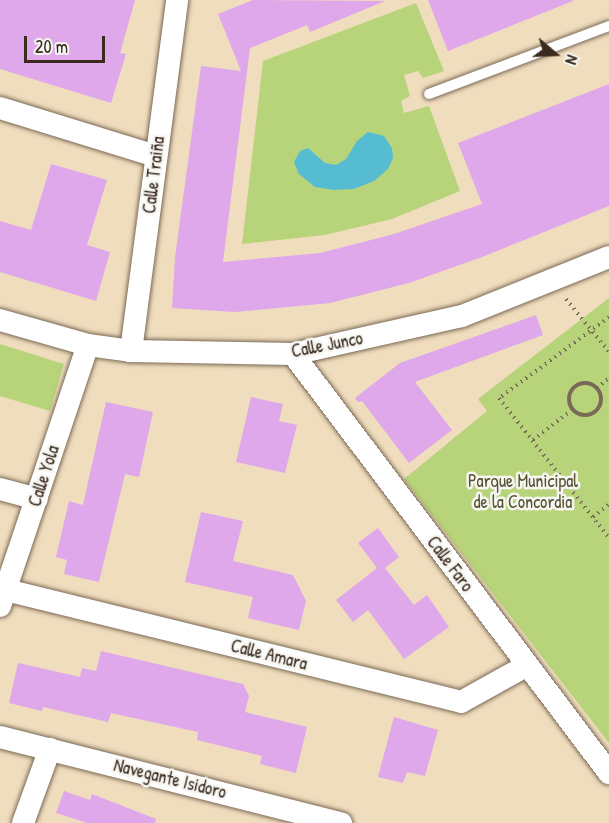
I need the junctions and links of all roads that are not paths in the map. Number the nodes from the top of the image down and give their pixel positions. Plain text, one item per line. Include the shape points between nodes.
1 (177, 0) edge
2 (609, 26) edge
3 (429, 94) dead end
4 (0, 108) edge
5 (156, 156) junction
6 (609, 257) edge
7 (0, 320) edge
8 (88, 345) junction
9 (131, 351) junction
10 (293, 354) junction
11 (0, 489) edge
12 (37, 499) junction
13 (3, 598) edge
14 (526, 666) junction
15 (0, 737) edge
16 (50, 749) junction
17 (609, 773) edge
18 (293, 817) edge
19 (23, 823) edge
20 (341, 823) edge

1 - 5 street, Calle Traiña
2 - 3 lane
4 - 5 street
5 - 9 street, Calle Traiña
6 - 10 street, Calle Junco via 462,316
7 - 8 street, Calle Junco
8 - 9 street, Calle Junco
8 - 12 street, Calle Yola
9 - 10 street, Calle Junco
10 - 14 street, Calle Faro
11 - 12 street
12 - 13 street, Calle Yola
13 - 14 street, Calle Amara via 461,702
14 - 17 street, Calle Faro
15 - 16 street, Navegante Isidoro
16 - 18 street, Navegante Isidoro
16 - 19 street
18 - 20 street, Navegante Isidoro

